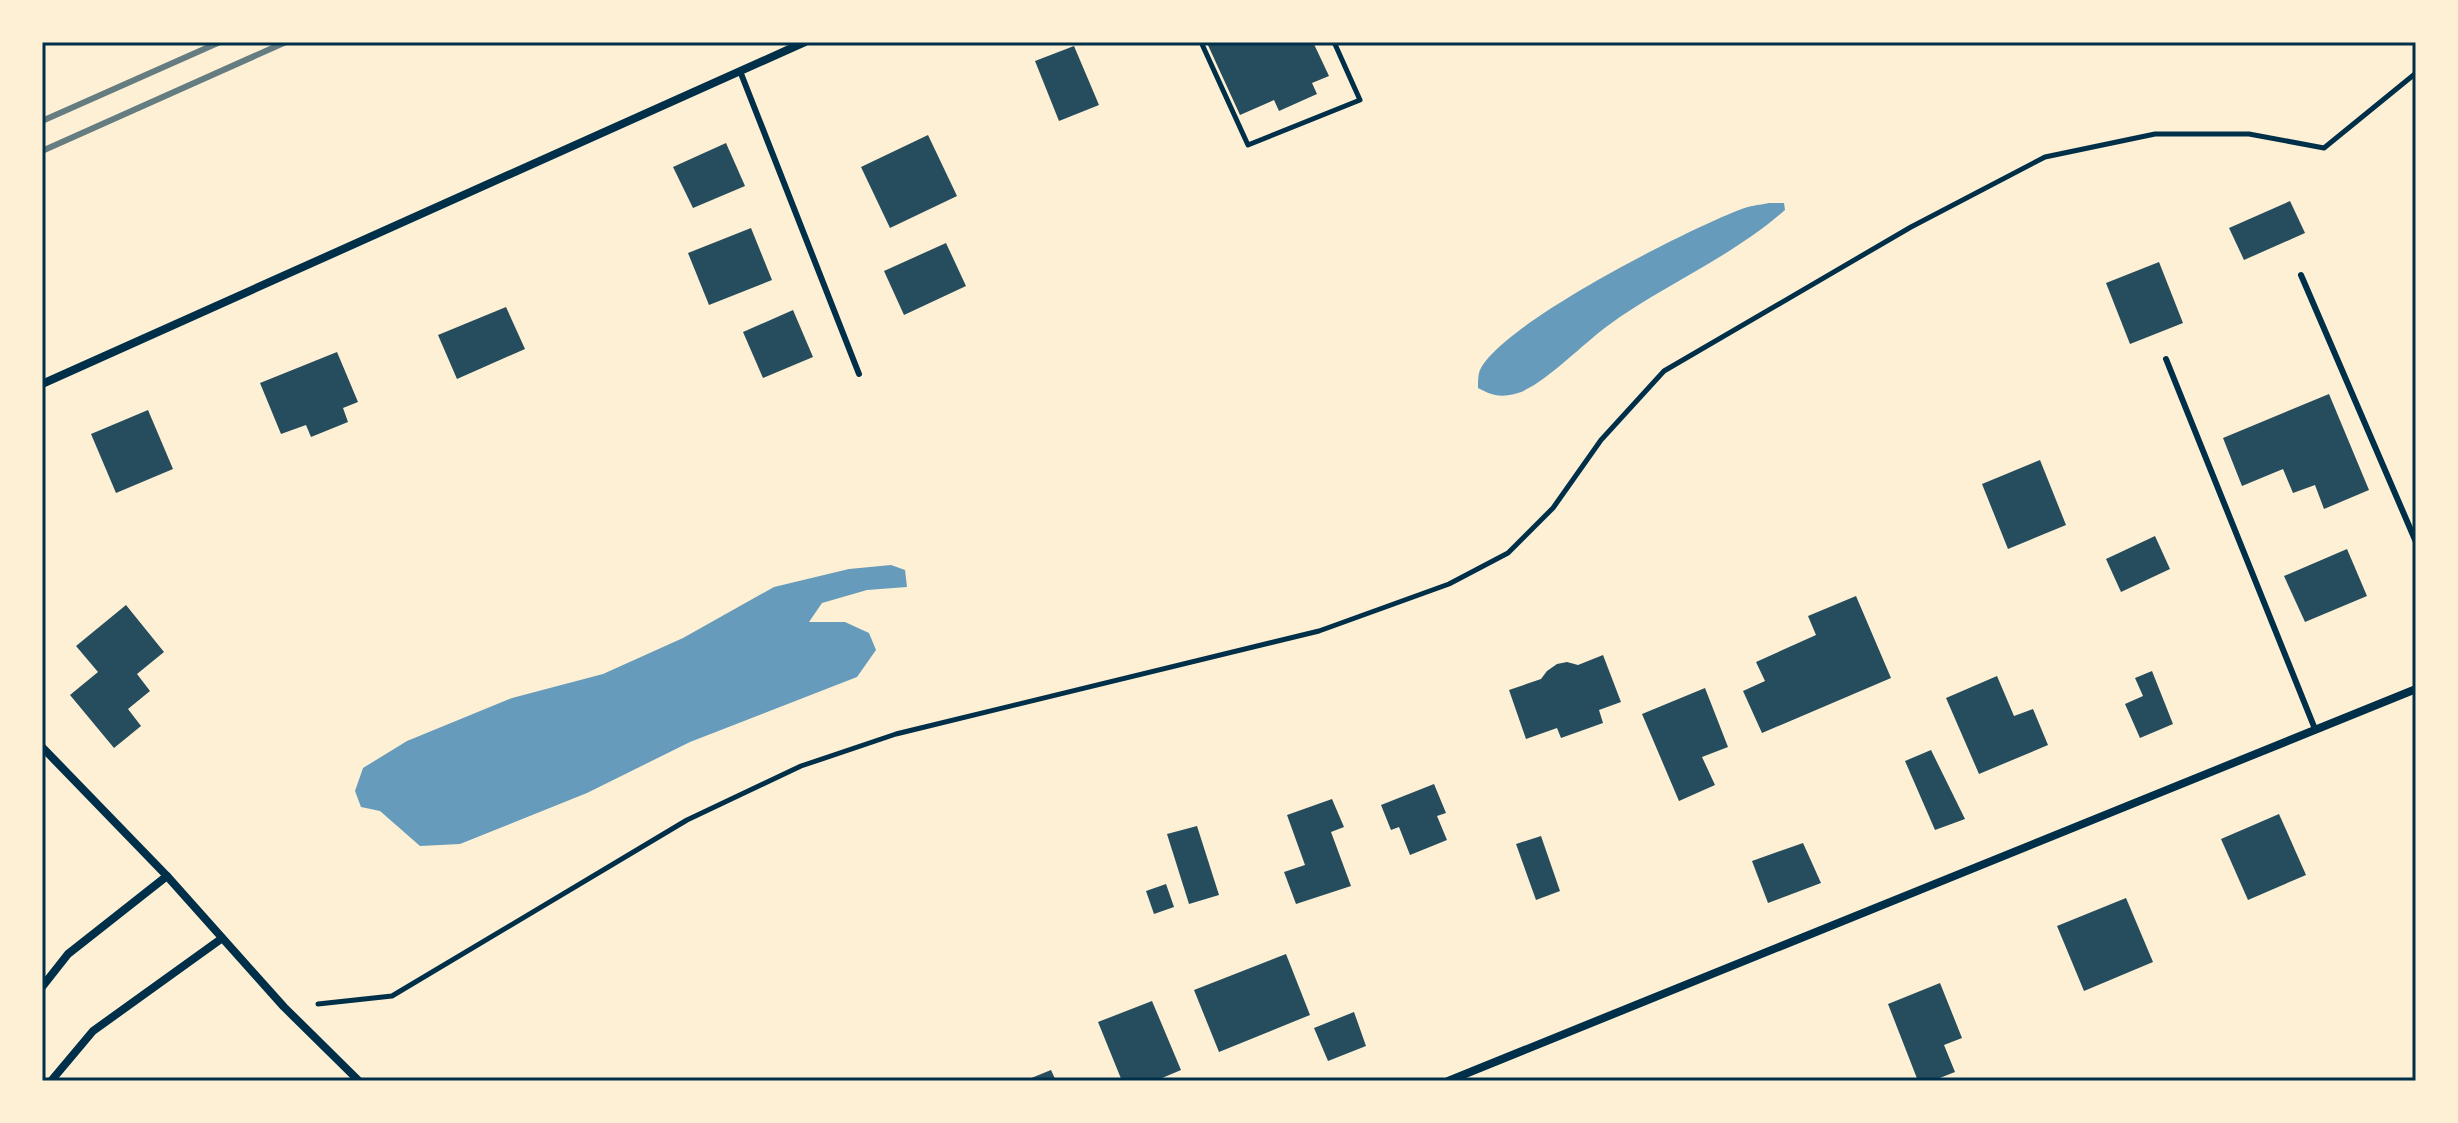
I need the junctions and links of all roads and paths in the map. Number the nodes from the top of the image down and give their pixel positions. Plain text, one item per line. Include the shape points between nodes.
1 (805, 42) edge
2 (1201, 42) edge
3 (1334, 42) edge
4 (740, 71) junction
5 (2416, 73) edge
6 (2301, 275) dead end
7 (2166, 359) dead end
8 (859, 374) dead end
9 (42, 384) edge
10 (2416, 542) edge
11 (2416, 689) edge
12 (2315, 729) junction
13 (42, 747) edge
14 (167, 876) junction
15 (221, 939) junction
16 (42, 987) edge
17 (284, 1007) junction
18 (51, 1081) edge
19 (359, 1081) edge
20 (1448, 1081) edge

1 - 4 street
2 - 3 path via 1248,145 1360,100
4 - 8 lane
4 - 9 street
5 - 17 path via 2324,148 2249,134 2155,134 2045,157 1911,227 1664,371 1601,440 1553,508 1508,553 1449,584 1319,631 896,734 801,766 687,820 392,996
6 - 10 lane
7 - 12 lane
11 - 12 street
12 - 20 street
13 - 14 street
14 - 15 street
14 - 16 street via 68,954
15 - 17 street
15 - 18 street via 93,1031
17 - 19 street

